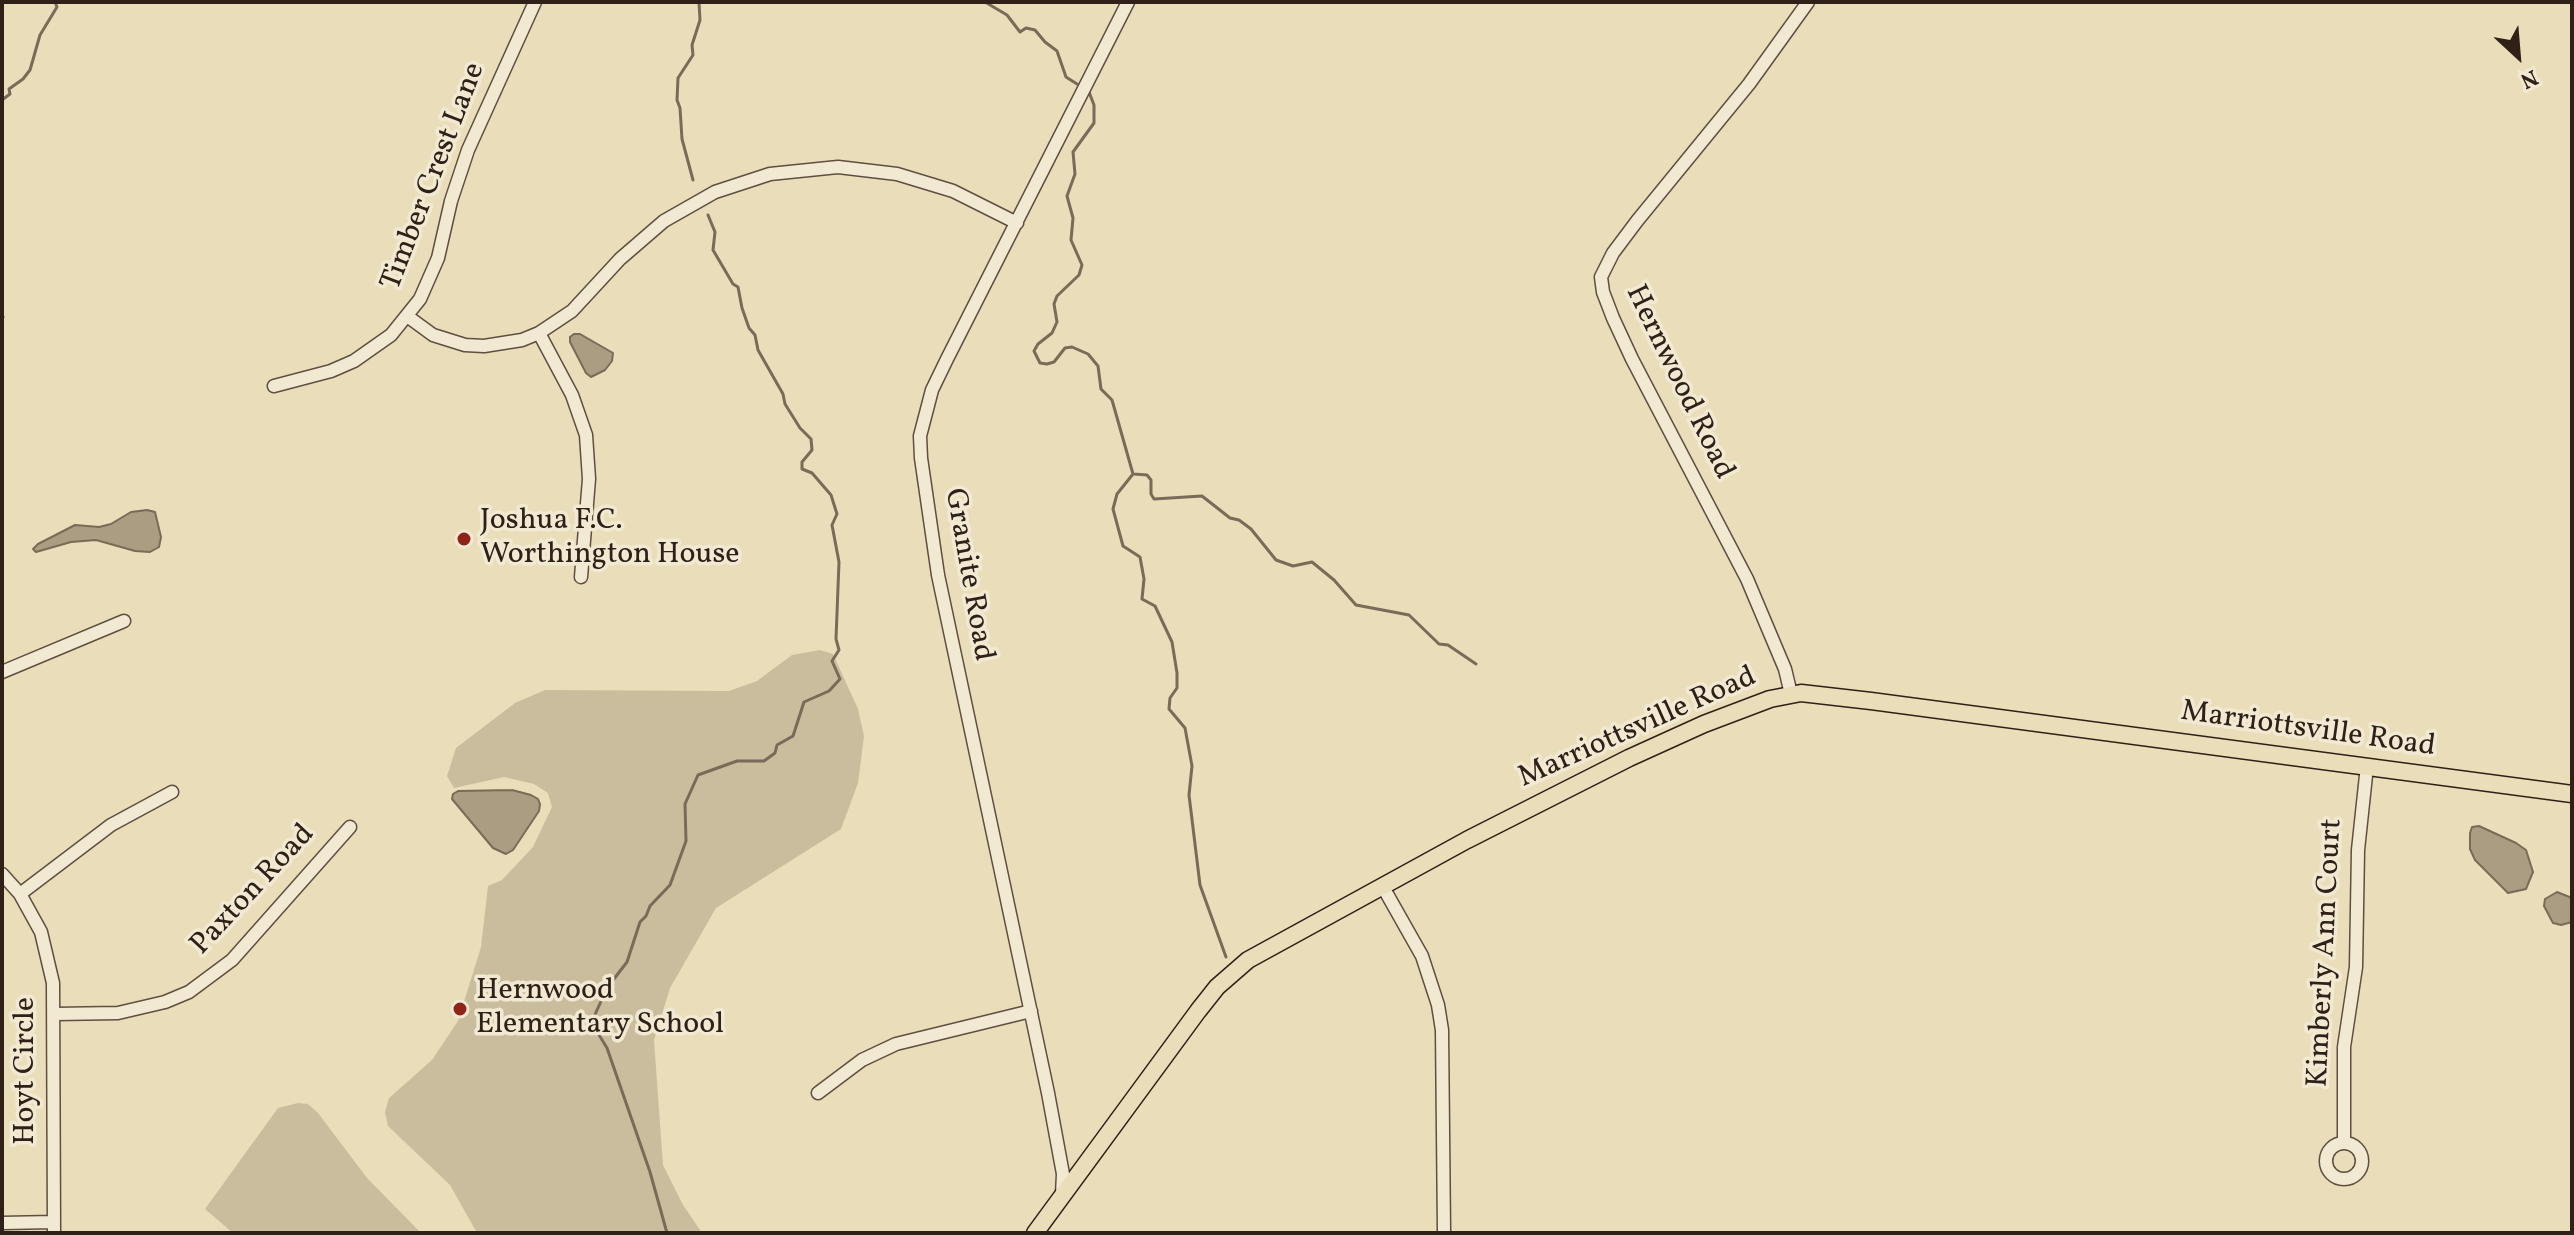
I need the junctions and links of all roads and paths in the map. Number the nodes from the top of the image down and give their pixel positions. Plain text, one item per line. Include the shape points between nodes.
1 (535, 2) edge
2 (1128, 2) edge
3 (1808, 2) edge
4 (1017, 223) junction
5 (407, 316) junction
6 (539, 333) junction
7 (274, 386) dead end
8 (581, 577) dead end
9 (124, 621) dead end
10 (2, 672) edge
11 (1791, 694) junction
12 (2367, 766) junction
13 (172, 792) dead end
14 (2572, 794) edge
15 (350, 827) dead end
16 (2, 874) edge
17 (1383, 887) junction
18 (20, 894) junction
19 (1031, 1011) junction
20 (55, 1014) junction
21 (818, 1093) dead end
22 (2344, 1143) dead end
23 (1062, 1194) junction
24 (2, 1223) edge
25 (54, 1228) edge
26 (1035, 1233) edge
27 (1444, 1233) edge

1 - 5 street, Timber Crest Lane via 463,163 430,279
2 - 4 street, Granite Road
3 - 11 street, Hernwood Road via 1637,221 1601,277 1632,359 1747,579
4 - 6 street via 953,191 897,174 838,167 770,174 715,192 664,221 620,259 583,302
4 - 19 street, Granite Road via 932,390 920,436 944,604
5 - 6 street via 433,335 465,345 504,345
5 - 7 street, Timber Crest Lane via 383,342 354,361
6 - 8 street via 572,395 586,435 589,479
9 - 10 street
11 - 12 main road, Marriottsville Road
11 - 17 main road, Marriottsville Road via 1657,745
12 - 14 main road, Marriottsville Road
12 - 22 street, Kimberly Ann Court via 2358,850 2356,967 2343,1059
13 - 18 street via 111,825
15 - 20 street, Paxton Road via 232,960 189,992 118,1013
16 - 18 street, Hoyt Circle
17 - 23 main road, Marriottsville Road via 1269,946 1227,978
17 - 27 street via 1422,956 1438,1005
18 - 20 street, Hoyt Circle via 44,942
19 - 21 street via 896,1044 862,1060
19 - 23 street, Granite Road via 1063,1174
20 - 25 street, Hoyt Circle
23 - 26 main road, Marriottsville Road
24 - 25 street

